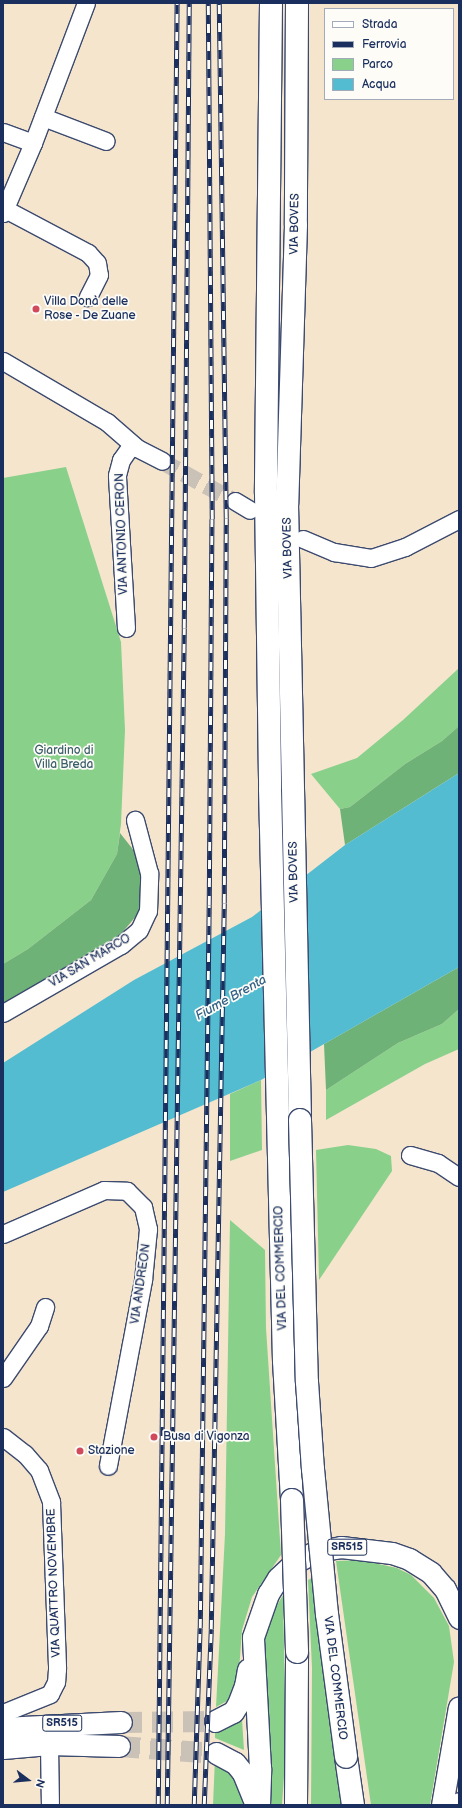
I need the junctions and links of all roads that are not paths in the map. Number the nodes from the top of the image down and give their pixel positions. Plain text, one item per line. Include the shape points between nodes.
1 (86, 3) edge
2 (271, 3) edge
3 (297, 3) edge
4 (43, 116) junction
5 (3, 132) edge
6 (106, 141) dead end
7 (33, 143) junction
8 (4, 211) edge
9 (88, 298) dead end
10 (3, 361) edge
11 (132, 444) junction
12 (162, 461) tunnel mouth
13 (234, 501) tunnel mouth
14 (250, 510) dead end
15 (459, 520) edge
16 (303, 539) dead end
17 (126, 628) dead end
18 (135, 820) dead end
19 (274, 973) joint
20 (3, 1013) edge
21 (299, 1093) joint
22 (410, 1155) dead end
23 (459, 1177) edge
24 (3, 1234) edge
25 (45, 1307) dead end
26 (3, 1378) edge
27 (3, 1437) edge
28 (108, 1466) dead end
29 (459, 1618) edge
30 (253, 1637) junction
31 (459, 1707) edge
32 (3, 1713) edge
33 (215, 1721) tunnel mouth
34 (121, 1722) tunnel mouth
35 (3, 1728) edge
36 (49, 1744) junction
37 (119, 1746) tunnel mouth
38 (3, 1748) edge
39 (216, 1753) tunnel mouth
40 (50, 1805) edge
41 (256, 1805) edge
42 (259, 1805) edge
43 (296, 1805) edge
44 (353, 1805) edge
45 (442, 1805) edge

1 - 4 street
2 - 19 highway, VIA BOVES via 266,493
3 - 21 highway, VIA BOVES via 296,224 287,504
4 - 6 street
4 - 7 street
5 - 7 street
7 - 8 street
8 - 9 street via 88,253 97,263 99,275
10 - 11 street via 107,422
11 - 12 street
11 - 17 street, VIA ANTONIO CERON via 121,460 117,475
13 - 14 street
15 - 16 street via 405,547 371,558 334,552
18 - 20 street, VIA SAN MARCO via 149,873 148,911 139,930 121,945
19 - 43 highway, VIA DEL COMMERCIO, bridge via 284,1361 292,1500
21 - 44 highway, VIA DEL COMMERCIO, bridge via 313,1469 327,1614
22 - 23 street via 438,1163
24 - 28 street, VIA ANDREON via 104,1190 126,1191 143,1207 148,1230 144,1280
25 - 26 street via 39,1326
27 - 32 street, VIA QUATTRO NOVEMBRE via 25,1454 39,1470 51,1502 57,1669 56,1682 50,1694
29 - 30 main road, SR515 via 448,1594 436,1579 409,1559 379,1550 341,1547 301,1557 278,1578 262,1605
30 - 33 main road, SR515 via 245,1686 238,1704 232,1712
30 - 42 main road, SR515 via 260,1768
31 - 45 main road
34 - 35 main road, SR515
36 - 37 main road, SR515
36 - 38 main road, SR515
36 - 40 street
39 - 41 main road via 235,1763 243,1773 249,1782

